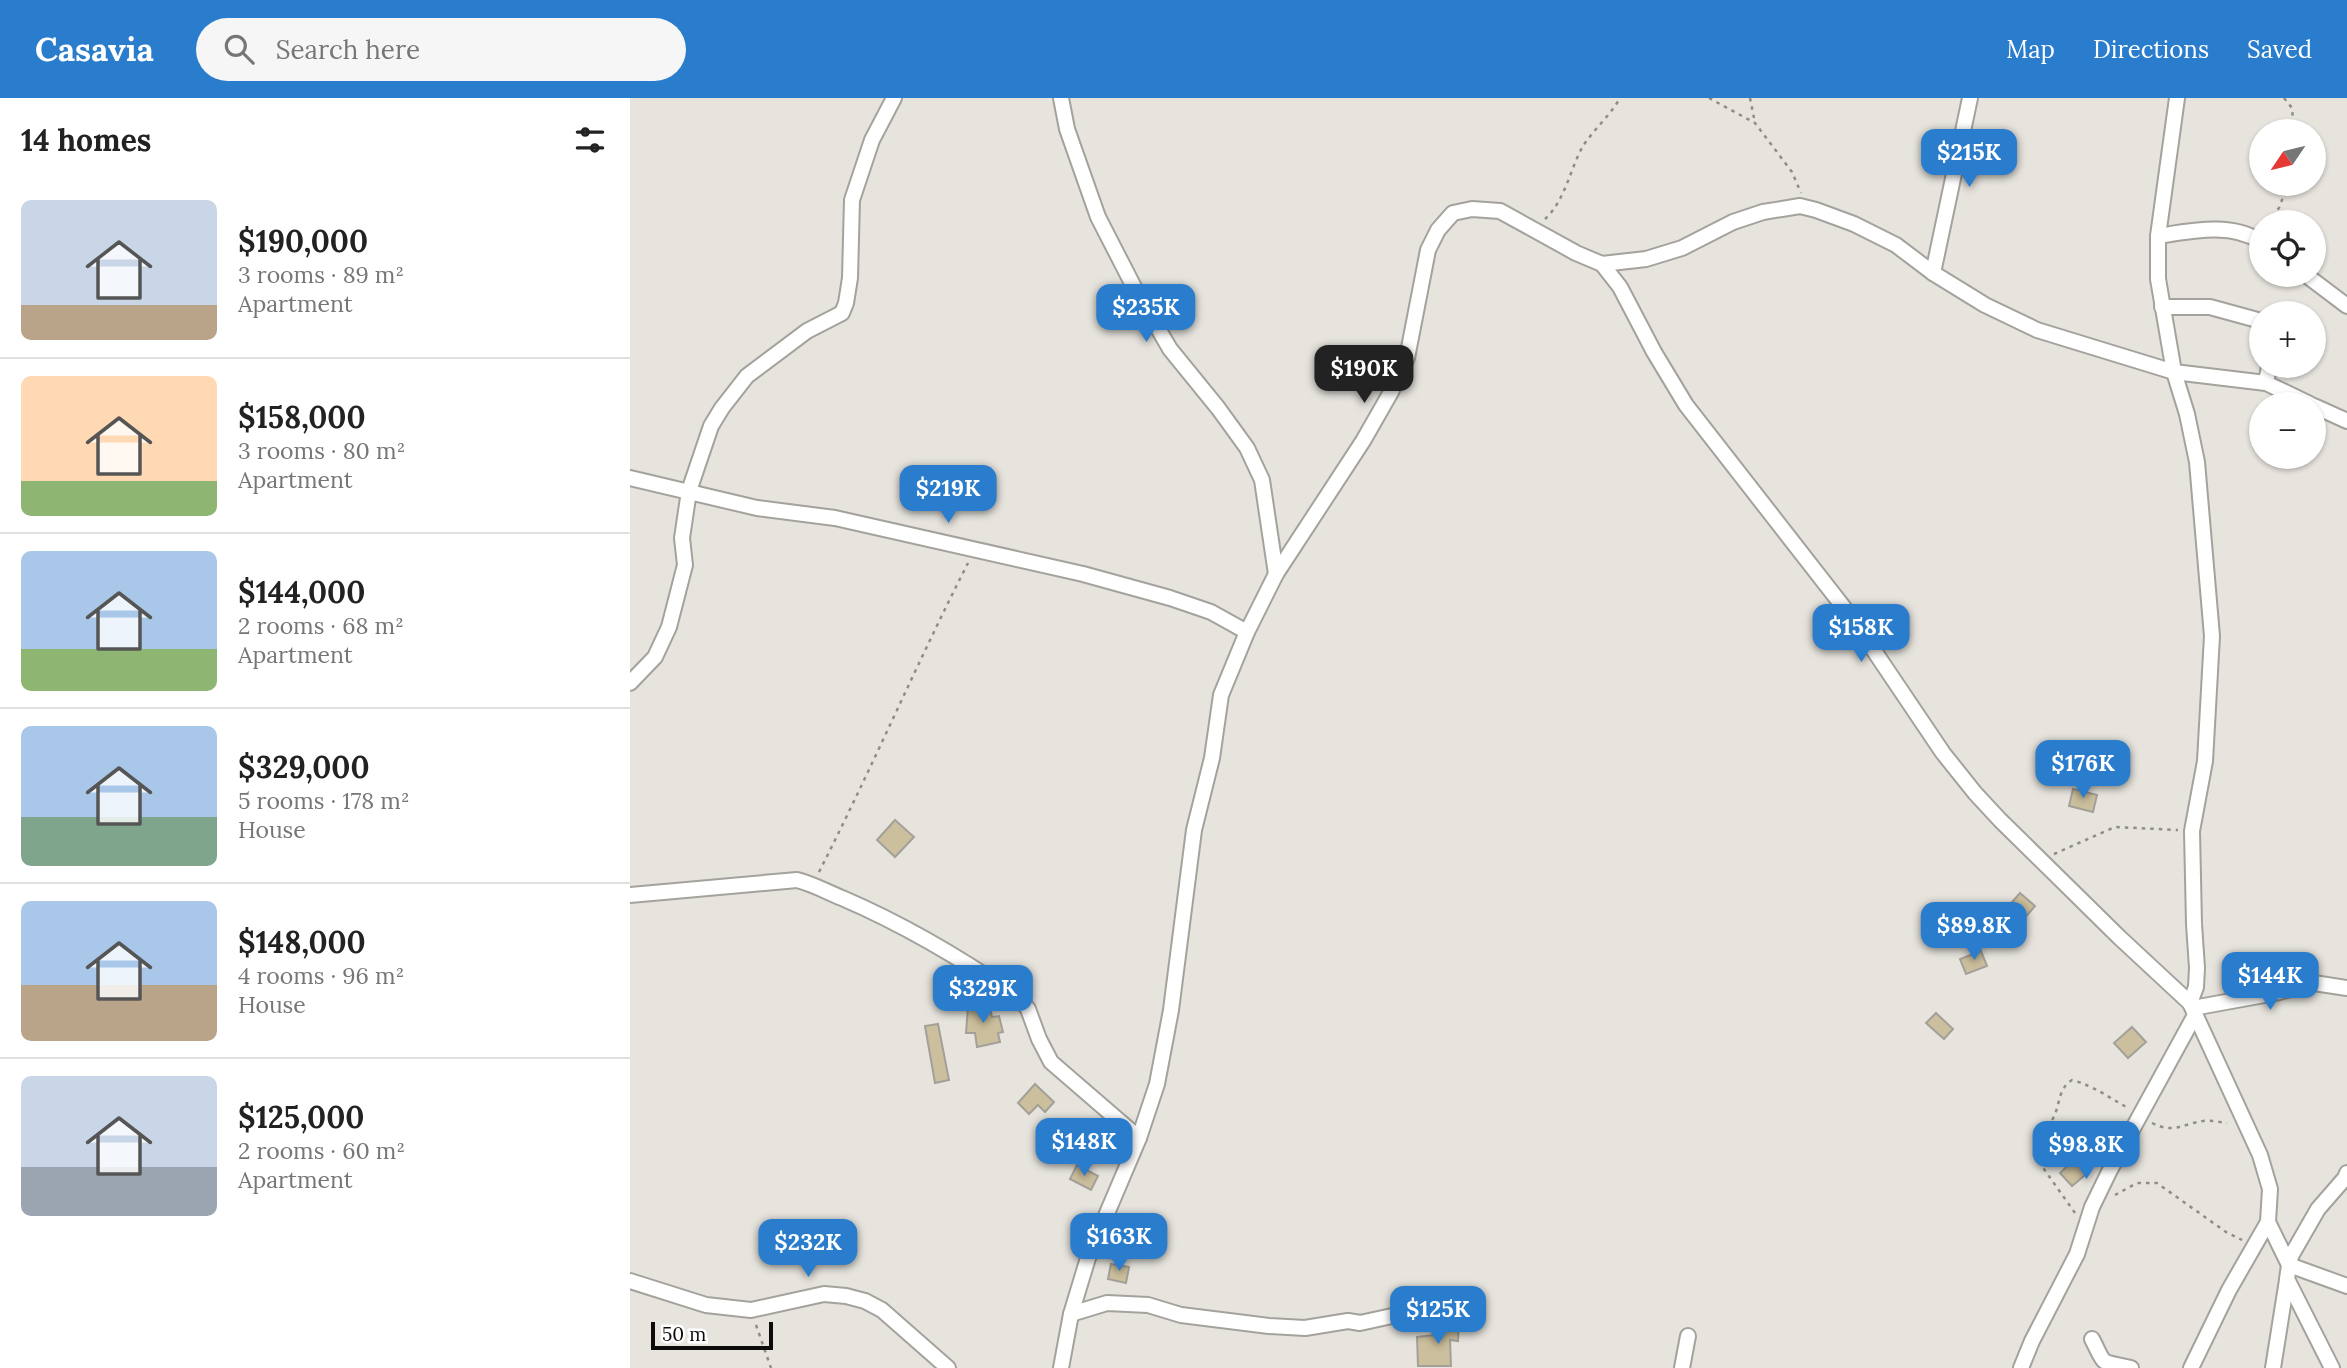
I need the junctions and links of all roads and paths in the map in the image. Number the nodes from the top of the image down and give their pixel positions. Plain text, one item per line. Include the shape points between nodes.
1 (894, 98) edge
2 (1060, 98) edge
3 (1620, 98) edge
4 (1709, 98) edge
5 (1750, 98) edge
6 (1970, 98) edge
7 (2176, 98) edge
8 (2284, 98) edge
9 (2293, 119) edge
10 (1755, 123) junction
11 (1800, 206) junction
12 (1533, 229) junction
13 (2249, 234) edge
14 (2158, 236) junction
15 (1602, 264) junction
16 (1933, 273) junction
17 (2322, 287) edge
18 (2347, 306) edge
19 (2162, 307) junction
20 (2249, 318) edge
21 (2174, 372) junction
22 (2267, 378) edge
23 (2266, 383) junction
24 (2285, 392) edge
25 (2326, 411) edge
26 (2347, 421) edge
27 (630, 478) edge
28 (689, 491) junction
29 (975, 548) junction
30 (1276, 574) junction
31 (1247, 632) junction
32 (630, 683) edge
33 (2192, 831) junction
34 (2041, 860) junction
35 (813, 884) junction
36 (630, 895) edge
37 (2346, 986) edge
38 (2193, 1008) junction
39 (2139, 1115) junction
40 (2244, 1123) junction
41 (1139, 1138) junction
42 (2347, 1173) edge
43 (2092, 1207) junction
44 (2087, 1222) junction
45 (2268, 1222) junction
46 (2254, 1246) junction
47 (2288, 1272) junction
48 (630, 1281) edge
49 (2347, 1286) edge
50 (751, 1310) junction
51 (1071, 1314) junction
52 (1392, 1317) dead end
53 (1688, 1336) dead end
54 (2092, 1339) dead end
55 (771, 1368) edge
56 (948, 1368) edge
57 (1061, 1368) edge
58 (1682, 1368) edge
59 (2021, 1368) edge
60 (2131, 1368) edge
61 (2191, 1368) edge
62 (2273, 1368) edge
63 (2332, 1368) edge

1 - 28 street via 872,140 852,200 850,278 842,313 807,331 740,384 711,426
2 - 30 street via 1098,217 1135,289 1170,349 1247,448 1262,480
3 - 12 path via 1585,144 1550,215
4 - 10 path
5 - 10 path
6 - 16 street
7 - 14 street
8 - 9 path
10 - 11 path via 1792,172 1801,192
11 - 15 street via 1733,222 1682,248 1646,259
11 - 16 street via 1842,219 1896,245
12 - 15 street
12 - 30 street via 1500,212 1472,209 1452,213 1438,230 1428,250 1407,358 1391,392
13 - 14 street via 2199,229
14 - 19 street
15 - 34 street via 1620,286 1686,405 1852,618 1943,753
16 - 21 street via 1985,306 2038,330
17 - 18 street
19 - 20 street via 2210,307
19 - 21 street
21 - 23 street
21 - 33 street via 2197,462 2212,636 2205,761
22 - 23 street
23 - 24 street
25 - 26 street
27 - 28 street
28 - 29 street
28 - 32 street via 682,538 685,565 669,627 654,657
29 - 31 street via 1170,598 1211,611
29 - 35 path
30 - 31 street
31 - 41 street via 1220,695 1212,758 1194,830 1157,1084
33 - 34 path via 2115,827
33 - 38 street via 2197,968
34 - 38 street
35 - 36 street via 797,880
35 - 41 street via 922,937 1020,999 1051,1062
37 - 38 street via 2314,983
38 - 39 street
38 - 40 street
39 - 40 path via 2159,1127 2172,1128 2203,1121
39 - 43 street
39 - 44 path via 2099,1090 2072,1080 2060,1094 2034,1155 2072,1212
40 - 45 street via 2270,1189
41 - 51 street via 1088,1258
42 - 47 street via 2318,1209 2291,1256
43 - 44 street
43 - 46 path via 2137,1183 2157,1183 2225,1232
44 - 59 street via 2077,1254
45 - 46 street
45 - 47 street
46 - 61 street
47 - 49 street
47 - 62 street
47 - 63 street
48 - 50 street via 706,1305
50 - 55 path
50 - 56 street via 824,1294 865,1301
51 - 52 street via 1107,1303 1148,1305 1181,1315 1305,1328
51 - 57 street
53 - 58 street
54 - 60 street via 2105,1365

